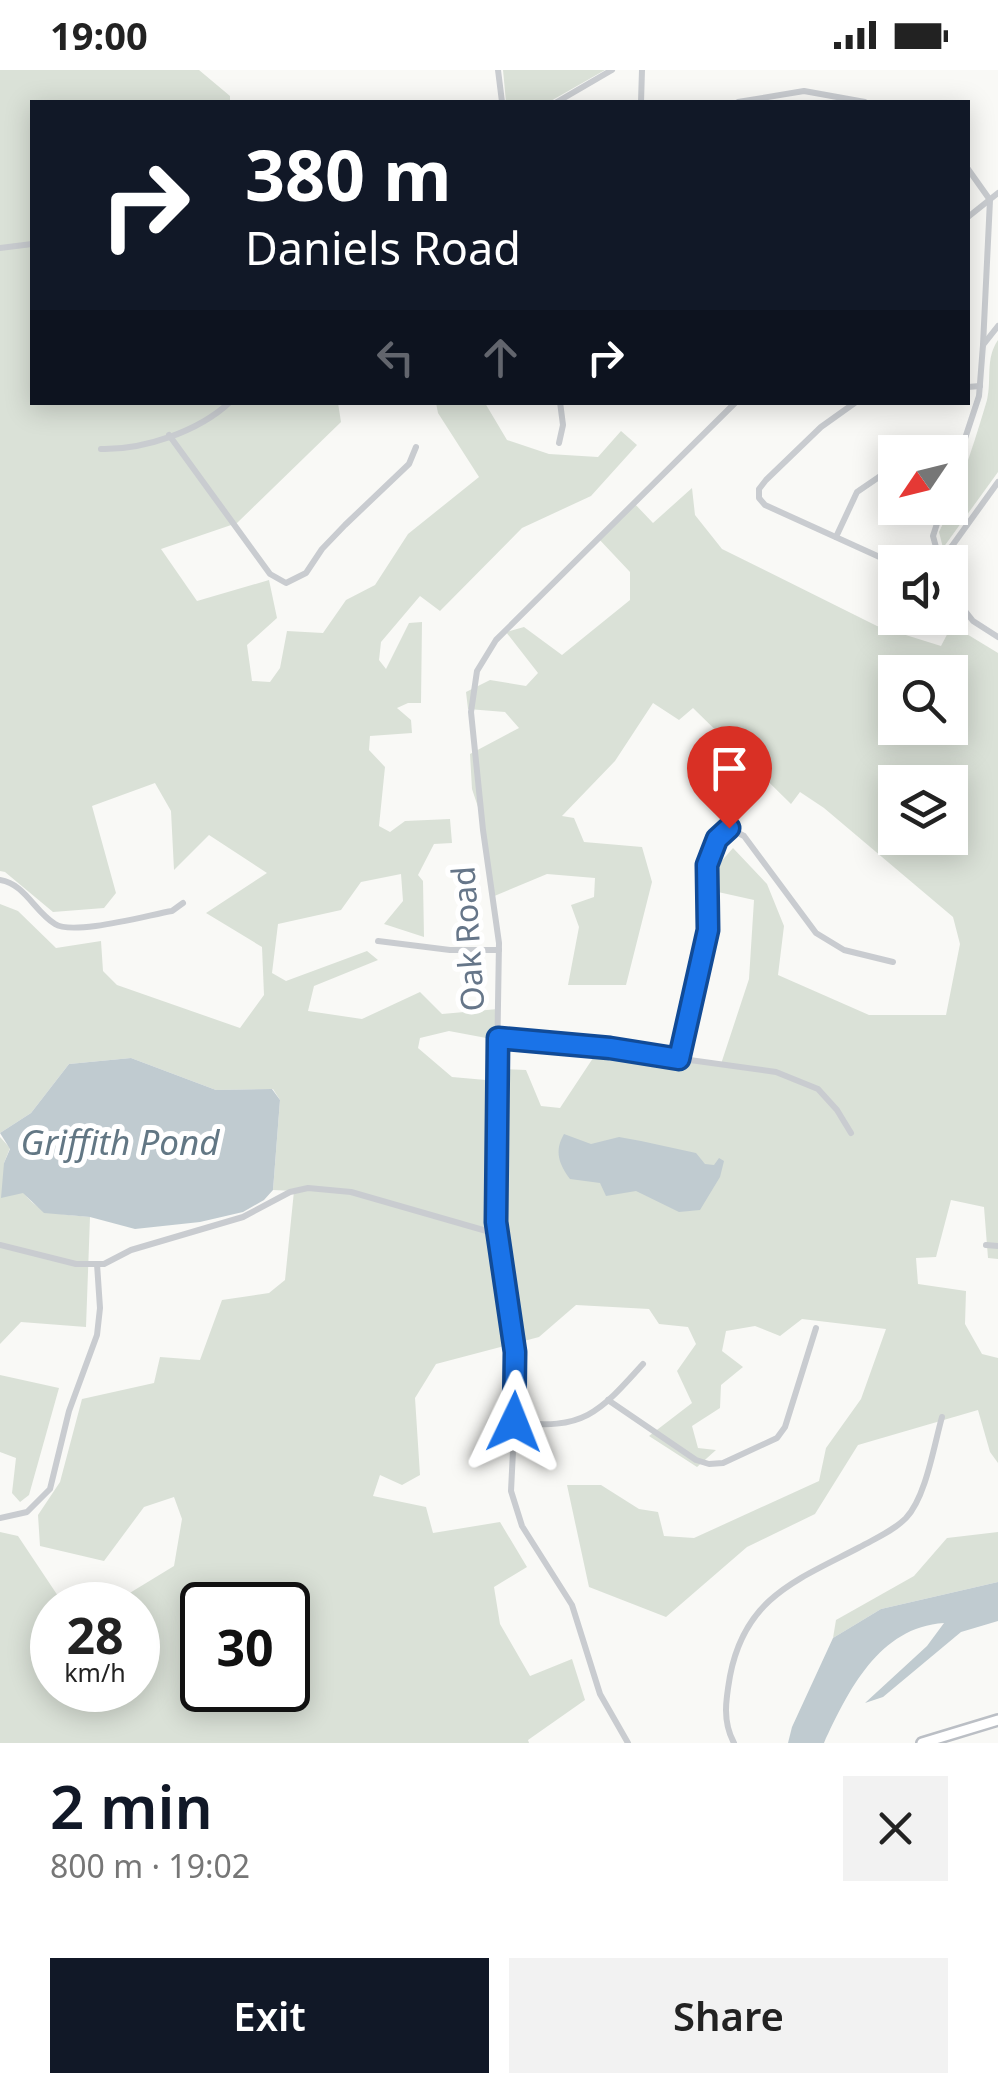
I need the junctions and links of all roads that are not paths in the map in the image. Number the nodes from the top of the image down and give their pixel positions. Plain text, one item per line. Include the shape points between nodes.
1 (498, 70) edge
2 (612, 70) edge
3 (642, 70) edge
4 (502, 100) edge
5 (560, 100) edge
6 (640, 100) edge
7 (750, 100) edge
8 (854, 100) edge
9 (970, 172) edge
10 (998, 193) edge
11 (989, 200) junction
12 (970, 215) edge
13 (990, 230) junction
14 (998, 236) edge
15 (30, 244) edge
16 (0, 248) edge
17 (998, 326) edge
18 (983, 345) junction
19 (980, 386) junction
20 (970, 387) edge
21 (226, 405) edge
22 (560, 405) edge
23 (733, 405) edge
24 (852, 405) edge
25 (169, 435) junction
26 (965, 435) edge
27 (559, 443) dead end
28 (416, 447) dead end
29 (101, 449) dead end
30 (878, 478) edge
31 (998, 482) edge
32 (836, 537) junction
33 (953, 545) edge
34 (878, 556) edge
35 (968, 615) edge
36 (998, 637) edge
37 (716, 797) dead end
38 (729, 828) junction
39 (0, 880) edge
40 (183, 902) dead end
41 (378, 941) dead end
42 (499, 950) junction
43 (893, 962) dead end
44 (498, 1038) junction
45 (679, 1059) junction
46 (851, 1133) dead end
47 (497, 1234) junction
48 (0, 1245) edge
49 (986, 1245) dead end
50 (998, 1246) edge
51 (97, 1264) junction
52 (816, 1328) dead end
53 (643, 1364) dead end
54 (608, 1400) junction
55 (942, 1417) dead end
56 (514, 1422) junction
57 (0, 1518) edge
58 (998, 1720) edge
59 (628, 1743) edge
60 (734, 1743) edge
61 (922, 1743) edge

1 - 4 street
2 - 5 street
3 - 6 street
7 - 8 street via 804,91
9 - 11 street
10 - 11 street
11 - 12 street
11 - 13 street
13 - 14 street
13 - 18 street
15 - 16 street
17 - 18 street
18 - 19 street
19 - 20 street
19 - 26 street
21 - 25 street
22 - 27 street
23 - 42 street, Oak Road via 496,640 477,671 471,712
24 - 32 street via 759,489 765,505
25 - 28 street via 270,574 286,583 306,572 409,464
25 - 29 street
30 - 32 street via 857,492
31 - 33 street
32 - 34 street
35 - 36 street
37 - 38 street
38 - 43 street via 744,836 824,939
38 - 45 street via 707,865 708,930
39 - 40 street via 15,884 67,928 172,911
41 - 42 street
42 - 44 street, Oak Road
44 - 45 street
44 - 47 street, Oak Road
45 - 46 street via 776,1072 810,1084
47 - 51 street via 352,1192 308,1188 230,1222
47 - 56 street, Oak Road via 515,1352
48 - 51 street
49 - 50 street
51 - 57 street via 98,1335 66,1421 50,1490 27,1512
52 - 54 street via 783,1430 723,1464 696,1460
53 - 54 street
54 - 56 street via 576,1423
55 - 60 street via 910,1514 787,1585 752,1619 733,1659 726,1697
56 - 59 street, Oak Road via 515,1509 572,1605 600,1695
58 - 61 main road

